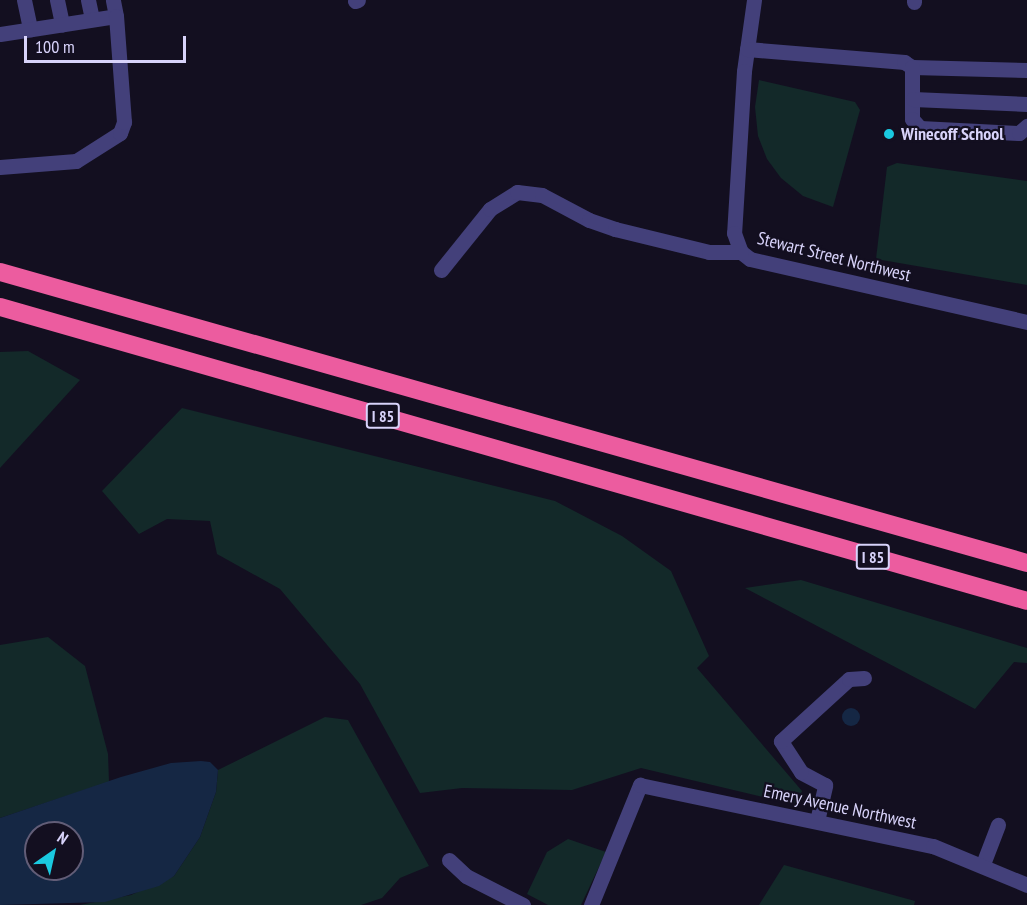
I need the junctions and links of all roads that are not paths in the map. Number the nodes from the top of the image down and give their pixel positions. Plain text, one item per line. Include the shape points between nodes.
1 (24, 0) edge
2 (57, 0) edge
3 (88, 0) edge
4 (113, 0) edge
5 (754, 0) edge
6 (116, 16) junction
7 (92, 19) junction
8 (62, 24) junction
9 (30, 29) junction
10 (1, 31) edge
11 (747, 49) junction
12 (912, 67) junction
13 (1027, 70) edge
14 (913, 99) junction
15 (1027, 104) edge
16 (1027, 126) edge
17 (0, 167) edge
18 (741, 252) junction
19 (441, 270) dead end
20 (0, 272) edge
21 (0, 308) edge
22 (1027, 322) edge
23 (1027, 563) edge
24 (1027, 603) edge
25 (864, 678) dead end
26 (817, 821) junction
27 (998, 825) dead end
28 (449, 860) dead end
29 (983, 864) junction
30 (1027, 885) edge
31 (523, 905) edge
32 (591, 905) edge

1 - 9 street
2 - 8 street
3 - 7 street
4 - 6 street
5 - 11 street, Stewart Street Northwest
6 - 7 street
6 - 17 street via 124,122 120,133 76,161
7 - 8 street
8 - 9 street
9 - 10 street
11 - 12 street via 904,62
11 - 18 street, Stewart Street Northwest via 734,233
12 - 13 street
12 - 14 street
14 - 15 street
14 - 16 street via 912,119 920,128 1019,133
18 - 19 street via 709,252 615,229 543,195 517,192 490,209
18 - 22 street, Stewart Street Northwest via 750,260
20 - 23 highway, I 85
21 - 24 highway, I 85
25 - 26 street via 849,679 781,741 801,772 825,785
26 - 29 street, Emery Avenue Northwest via 933,846
26 - 32 street, Emery Avenue Northwest via 640,785
27 - 29 street
28 - 31 street via 466,876
29 - 30 street, Emery Avenue Northwest

